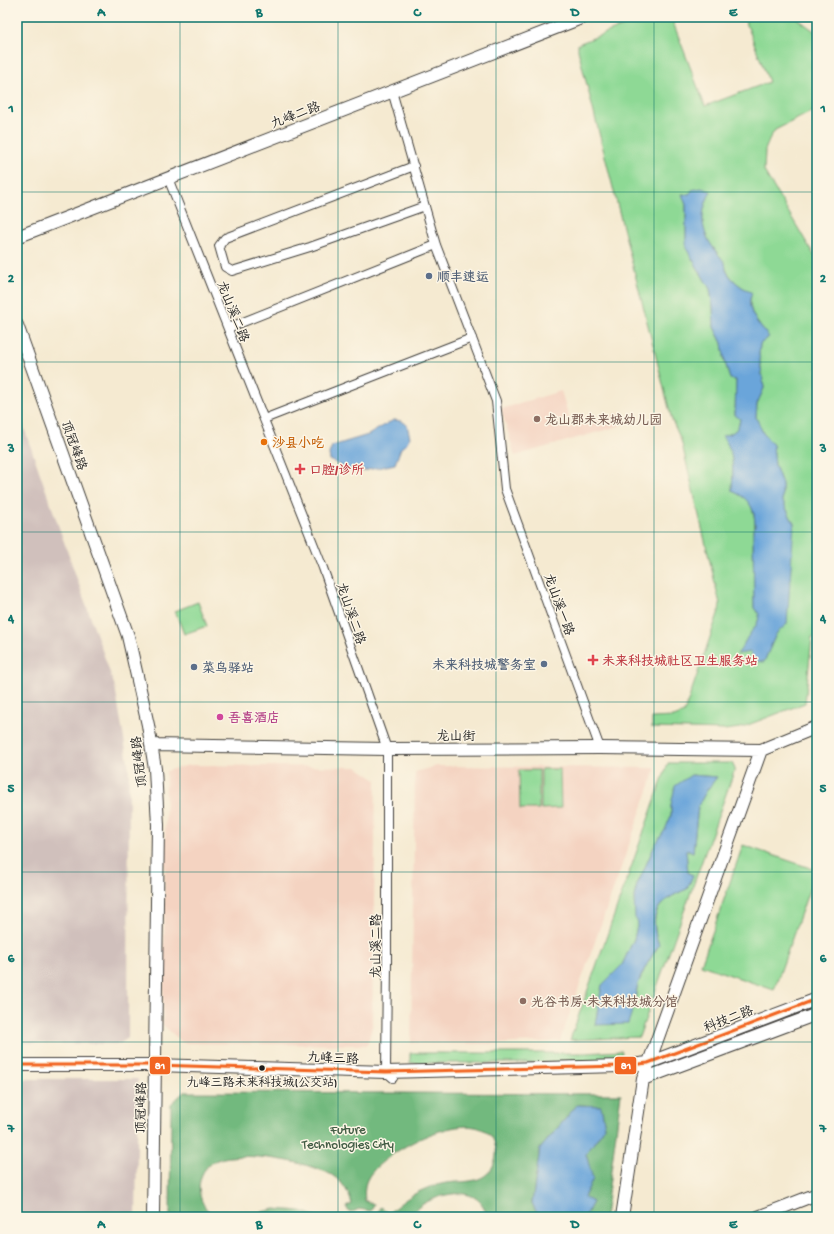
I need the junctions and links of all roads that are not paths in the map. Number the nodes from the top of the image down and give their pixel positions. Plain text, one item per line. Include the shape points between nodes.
1 (584, 17) edge
2 (392, 91) junction
3 (414, 166) junction
4 (168, 178) junction
5 (425, 206) junction
6 (17, 236) edge
7 (436, 245) junction
8 (17, 325) edge
9 (228, 328) junction
10 (472, 338) junction
11 (264, 419) junction
12 (817, 727) edge
13 (151, 745) junction
14 (600, 748) junction
15 (387, 749) junction
16 (761, 750) junction
17 (817, 999) edge
18 (817, 1014) edge
19 (648, 1063) junction
20 (17, 1064) edge
21 (155, 1065) junction
22 (389, 1075) junction
23 (643, 1079) junction
24 (817, 1194) edge
25 (153, 1217) edge
26 (622, 1217) edge
27 (758, 1217) edge

1 - 2 street, 九峰二路
2 - 3 street, 龙山溪一路
2 - 4 street, 九峰二路
3 - 5 street, 龙山溪一路
3 - 5 street via 225,238 219,246 225,267 232,271 310,247
4 - 6 street, 九峰二路
4 - 9 street, 龙山溪二路
5 - 7 street, 龙山溪一路
7 - 9 street
7 - 10 street, 龙山溪一路
8 - 13 street, 顶冠峰路 via 128,636
9 - 11 street, 龙山溪二路
10 - 11 street
10 - 14 street, 龙山溪一路 via 496,401 506,489
11 - 15 street, 龙山溪二路 via 323,568
12 - 16 street
13 - 15 street, 龙山街
13 - 21 street, 顶冠峰路 via 158,826
14 - 15 street, 龙山街
14 - 16 street, 龙山街
15 - 22 street, 龙山溪二路
16 - 19 street
17 - 19 street, 科技二路
18 - 23 street
19 - 22 street, 九峰三路
19 - 23 street
20 - 21 street, 九峰三路
21 - 22 street, 九峰三路
21 - 25 street, 顶冠峰路
23 - 26 street
24 - 27 street

